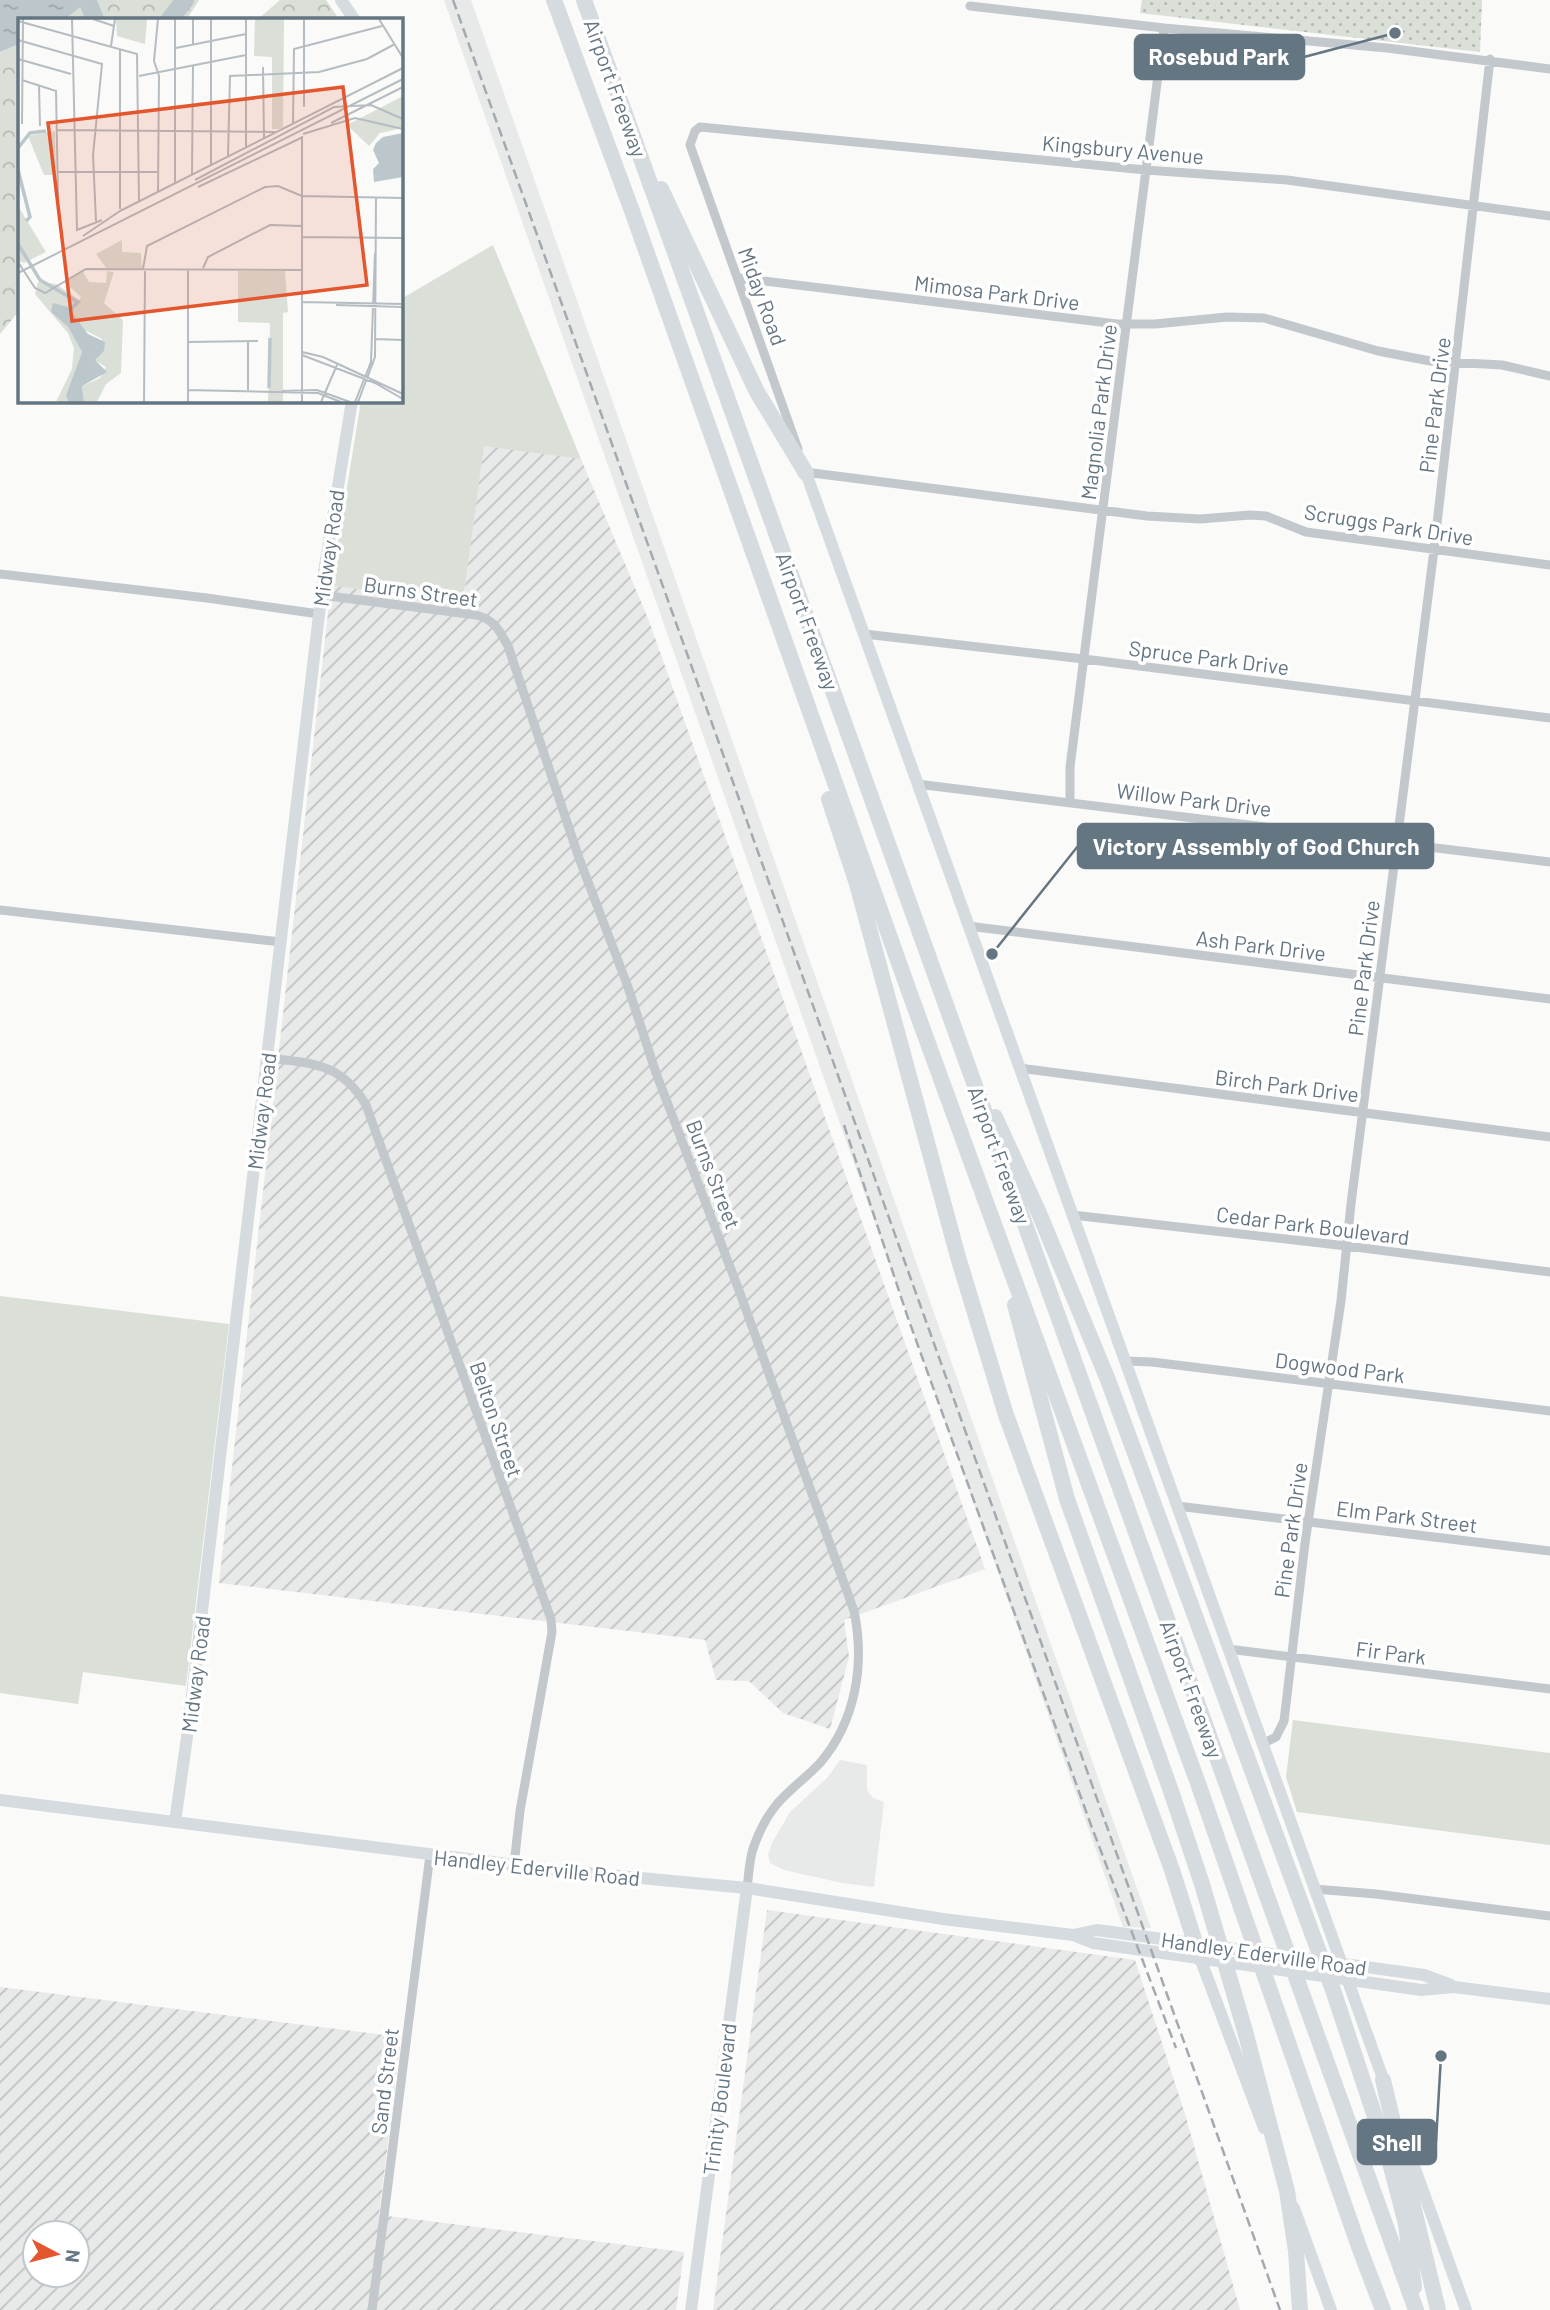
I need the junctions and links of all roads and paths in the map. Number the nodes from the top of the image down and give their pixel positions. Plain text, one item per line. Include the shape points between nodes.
1 (341, 0) edge
2 (554, 0) edge
3 (584, 0) edge
4 (970, 6) dead end
5 (353, 18) edge
6 (1164, 28) junction
7 (1490, 60) junction
8 (1550, 69) edge
9 (617, 94) junction
10 (695, 131) joint
11 (1146, 170) junction
12 (1474, 206) junction
13 (1550, 216) edge
14 (739, 278) junction
15 (1127, 324) junction
16 (1457, 361) junction
17 (1550, 376) edge
18 (352, 402) edge
19 (806, 473) junction
20 (1104, 510) junction
21 (1434, 550) junction
22 (1550, 565) edge
23 (0, 574) edge
24 (321, 595) junction
25 (319, 614) junction
26 (864, 634) junction
27 (1084, 659) junction
28 (1415, 702) junction
29 (1550, 718) edge
30 (813, 725) junction
31 (918, 784) junction
32 (1070, 801) junction
33 (1397, 842) junction
34 (1550, 862) edge
35 (0, 910) edge
36 (968, 926) junction
37 (281, 942) junction
38 (1380, 977) junction
39 (1550, 999) edge
40 (267, 1058) junction
41 (1019, 1068) junction
42 (974, 1081) junction
43 (1363, 1113) junction
44 (1550, 1137) edge
45 (989, 1206) junction
46 (1072, 1215) junction
47 (1347, 1246) junction
48 (1550, 1272) edge
49 (1125, 1361) junction
50 (1329, 1383) junction
51 (1550, 1412) edge
52 (1177, 1506) junction
53 (1308, 1521) junction
54 (1550, 1551) edge
55 (1228, 1649) junction
56 (1292, 1656) junction
57 (1550, 1689) edge
58 (1262, 1744) junction
59 (0, 1800) edge
60 (175, 1822) junction
61 (430, 1855) junction
62 (514, 1865) junction
63 (747, 1888) junction
64 (1314, 1889) junction
65 (1550, 1916) edge
66 (1197, 1951) junction
67 (1341, 1964) junction
68 (1346, 1979) junction
69 (1454, 1987) junction
70 (1550, 1999) edge
71 (1383, 2080) junction
72 (372, 2310) edge
73 (691, 2310) edge
74 (1300, 2310) edge
75 (1331, 2310) edge
76 (1383, 2310) edge
77 (1416, 2310) edge
78 (1438, 2310) edge
79 (1466, 2310) edge

1 - 5 main road
2 - 30 highway, Airport Freeway
3 - 9 highway, Airport Freeway
4 - 6 street
6 - 7 street
6 - 11 street, Magnolia Park Drive
7 - 8 street
7 - 12 street, Pine Park Drive
9 - 19 highway via 757,392
9 - 42 highway, Airport Freeway
10 - 11 street, Kingsbury Avenue via 707,126
10 - 14 street, Miday Road via 690,145
11 - 12 street, Kingsbury Avenue via 1287,180
11 - 15 street, Magnolia Park Drive
12 - 13 street, Kingsbury Avenue
12 - 16 street, Pine Park Drive
14 - 15 street, Mimosa Park Drive
14 - 19 street, Miday Road
15 - 16 street, Mimosa Park Drive via 1264,318 1378,351
15 - 20 street, Magnolia Park Drive
16 - 17 street, Mimosa Park Drive
16 - 21 street, Pine Park Drive
18 - 24 main road, Midway Road
19 - 20 street, Scruggs Park Drive
19 - 26 main road
20 - 21 street, Scruggs Park Drive via 1199,519 1266,516 1306,532
20 - 27 street, Magnolia Park Drive
21 - 22 street, Scruggs Park Drive
21 - 28 street, Pine Park Drive
23 - 25 street
24 - 25 main road, Midway Road
24 - 63 street, Burns Street via 477,615 496,624 508,646 656,1073 854,1611 859,1670 841,1730 820,1762 778,1803 765,1824 753,1848
25 - 37 main road, Midway Road
26 - 27 street, Spruce Park Drive
26 - 31 main road
27 - 28 street, Spruce Park Drive
27 - 32 street, Magnolia Park Drive
28 - 29 street, Spruce Park Drive
28 - 33 street, Pine Park Drive
30 - 45 highway, Airport Freeway
30 - 66 highway via 818,763 857,884 958,1257 1006,1415 1172,1870
31 - 32 street, Willow Park Drive
31 - 36 main road
32 - 33 street, Willow Park Drive
33 - 34 street, Willow Park Drive
33 - 38 street, Pine Park Drive
35 - 37 street
36 - 38 street, Ash Park Drive
36 - 41 main road
37 - 40 main road, Midway Road
38 - 39 street, Ash Park Drive
38 - 43 street, Pine Park Drive
40 - 60 main road, Midway Road
40 - 62 street, Belton Street via 332,1070 349,1082 366,1105 551,1619
41 - 43 street, Birch Park Drive
41 - 46 main road
42 - 77 highway, Airport Freeway
42 - 77 highway via 1003,1132 1090,1334 1328,1976 1389,2159 1406,2224
43 - 44 street, Birch Park Drive
43 - 47 street, Pine Park Drive
45 - 74 highway via 1067,1499 1171,1791 1245,2031 1287,2191
45 - 76 highway, Airport Freeway
46 - 47 street, Cedar Park Boulevard
46 - 49 main road
47 - 48 street, Cedar Park Boulevard
47 - 50 street, Pine Park Drive
49 - 50 street, Dogwood Park
49 - 52 main road
50 - 51 street, Dogwood Park
50 - 53 street, Pine Park Drive
52 - 53 street, Elm Park Street
52 - 55 main road
53 - 54 street, Elm Park Street
53 - 56 street, Pine Park Drive
55 - 56 street, Fir Park
55 - 58 main road
56 - 57 street, Fir Park
56 - 58 street, Pine Park Drive via 1283,1728
58 - 64 main road
59 - 60 main road, Handley Ederville Road
60 - 61 main road, Handley Ederville Road
61 - 62 main road, Handley Ederville Road
61 - 72 street, Sand Street
62 - 63 main road, Handley Ederville Road
63 - 66 main road, Handley Ederville Road via 1073,1935 1097,1930
63 - 73 main road, Trinity Boulevard
64 - 65 street
64 - 67 main road
66 - 67 main road, Handley Ederville Road
66 - 68 main road, Handley Ederville Road
66 - 75 main road
67 - 68 main road
67 - 69 main road, Handley Ederville Road via 1424,1975
68 - 69 main road, Handley Ederville Road via 1421,1990
68 - 71 main road
69 - 70 main road, Handley Ederville Road
71 - 78 highway
71 - 79 main road

